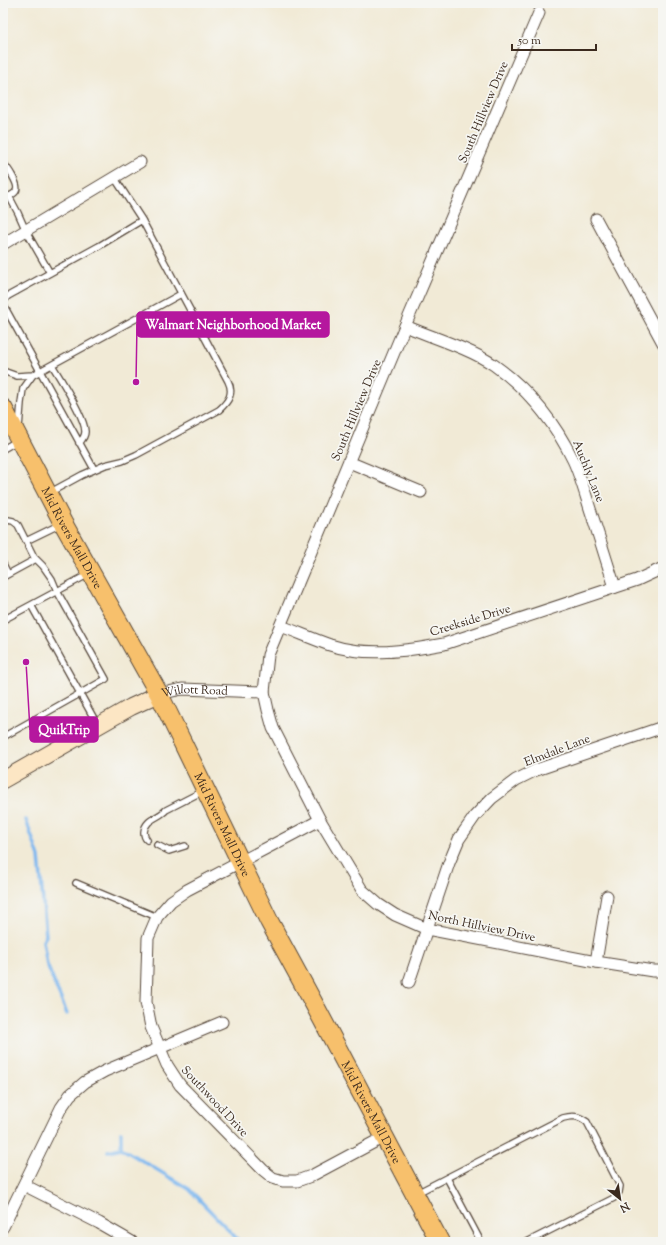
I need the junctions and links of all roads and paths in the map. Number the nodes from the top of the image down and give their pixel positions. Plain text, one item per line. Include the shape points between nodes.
1 (539, 13) dead end
2 (140, 162) dead end
3 (3, 163) edge
4 (114, 176) junction
5 (9, 196) junction
6 (3, 199) edge
7 (596, 219) dead end
8 (142, 220) junction
9 (26, 231) junction
10 (3, 244) edge
11 (50, 273) junction
12 (181, 294) junction
13 (3, 303) edge
14 (405, 326) junction
15 (663, 343) edge
16 (52, 365) junction
17 (3, 371) edge
18 (39, 372) junction
19 (33, 375) junction
20 (3, 408) edge
21 (19, 440) junction
22 (79, 443) junction
23 (3, 449) edge
24 (349, 462) junction
25 (94, 469) junction
26 (421, 492) dead end
27 (47, 494) junction
28 (3, 523) edge
29 (63, 523) junction
30 (26, 541) junction
31 (36, 558) junction
32 (3, 564) edge
33 (663, 568) edge
34 (90, 572) junction
35 (6, 575) edge
36 (615, 587) junction
37 (57, 591) junction
38 (31, 605) junction
39 (3, 620) edge
40 (281, 626) junction
41 (264, 692) junction
42 (80, 694) junction
43 (159, 694) junction
44 (98, 726) junction
45 (663, 727) edge
46 (3, 736) edge
47 (3, 779) edge
48 (206, 790) junction
49 (320, 820) junction
50 (147, 840) dead end
51 (157, 845) dead end
52 (185, 846) dead end
53 (239, 862) junction
54 (76, 883) dead end
55 (608, 896) dead end
56 (157, 917) junction
57 (427, 929) junction
58 (596, 962) junction
59 (663, 971) edge
60 (409, 982) dead end
61 (222, 1022) dead end
62 (159, 1048) junction
63 (384, 1137) junction
64 (447, 1178) junction
65 (24, 1185) junction
66 (414, 1195) junction
67 (3, 1227) edge
68 (132, 1242) edge
69 (440, 1242) edge
70 (481, 1242) edge
71 (527, 1242) edge

1 - 14 street, South Hillview Drive
2 - 4 street
3 - 5 lane via 17,186 17,190
4 - 8 lane
4 - 9 street
5 - 6 lane
5 - 9 lane
7 - 15 street
8 - 11 lane
8 - 12 lane
9 - 10 street
9 - 11 lane
11 - 13 lane via 8,296
12 - 16 lane
12 - 25 lane via 231,386 227,402 219,410 136,455
13 - 18 lane
14 - 24 street, South Hillview Drive
14 - 36 street, Auchly Lane via 493,364 538,406 559,435 573,461
16 - 18 lane
16 - 22 lane via 82,419 85,433
17 - 19 lane via 17,376
18 - 19 lane
18 - 22 lane
19 - 21 lane via 24,389
20 - 21 main road, Mid Rivers Mall Drive
21 - 23 lane
21 - 27 main road, Mid Rivers Mall Drive
22 - 25 lane
24 - 26 street
24 - 40 street, South Hillview Drive
25 - 27 lane
27 - 29 main road, Mid Rivers Mall Drive
28 - 30 lane via 13,521 18,525
29 - 30 lane
29 - 34 main road, Mid Rivers Mall Drive
30 - 31 lane
31 - 35 lane
31 - 37 lane via 52,579
32 - 35 lane
33 - 36 street, Creekside Drive
34 - 37 lane
34 - 43 main road, Mid Rivers Mall Drive
36 - 40 street, Creekside Drive via 444,644 411,650 360,651 331,645
37 - 38 lane
37 - 42 lane via 106,679
38 - 39 lane
38 - 42 lane
40 - 41 street, South Hillview Drive via 268,655
41 - 43 street, Willott Road via 182,689
41 - 49 street, South Hillview Drive via 273,728
42 - 44 lane
42 - 46 lane
43 - 44 main road, Willott Road
43 - 48 main road, Mid Rivers Mall Drive
44 - 47 main road, Willott Road
45 - 57 street, Elmdale Lane via 536,770 516,780 492,798 459,839
48 - 50 lane via 150,820 144,836
48 - 53 main road, Mid Rivers Mall Drive
49 - 53 street, Southwood Drive
49 - 57 street, North Hillview Drive via 362,890 395,915
51 - 52 lane via 169,851
53 - 56 street, Southwood Drive via 170,901
53 - 63 main road, Mid Rivers Mall Drive
54 - 56 lane
55 - 58 street
56 - 62 street, Southwood Drive via 148,938 146,1002
57 - 58 street, North Hillview Drive
57 - 60 street, Elmdale Lane
58 - 59 street, North Hillview Drive
61 - 62 street
62 - 63 street, Southwood Drive via 180,1086 273,1178 297,1181 311,1176
62 - 65 street via 105,1071 85,1082 70,1095
63 - 66 main road, Mid Rivers Mall Drive
64 - 66 lane
64 - 70 lane
64 - 71 lane via 563,1118 572,1115 587,1122 620,1186 619,1192 614,1198
65 - 67 street
65 - 68 street
66 - 69 main road, Mid Rivers Mall Drive

